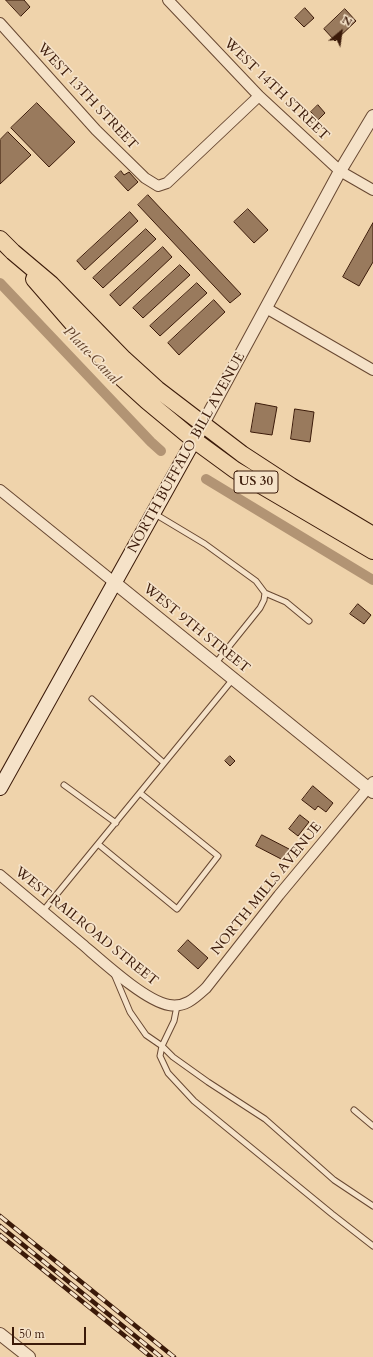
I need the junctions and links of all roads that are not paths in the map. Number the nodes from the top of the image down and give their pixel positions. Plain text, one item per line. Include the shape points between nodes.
1 (168, 0) edge
2 (0, 23) edge
3 (259, 96) junction
4 (373, 116) edge
5 (340, 171) junction
6 (373, 190) edge
7 (0, 239) edge
8 (13, 252) junction
9 (266, 308) junction
10 (373, 370) edge
11 (203, 424) junction
12 (194, 440) junction
13 (0, 490) edge
14 (154, 513) junction
15 (373, 535) edge
16 (373, 551) edge
17 (115, 583) junction
18 (265, 593) junction
19 (309, 621) dead end
20 (215, 664) junction
21 (233, 678) junction
22 (92, 699) dead end
23 (164, 763) junction
24 (64, 785) dead end
25 (371, 787) edge
26 (0, 788) edge
27 (140, 792) junction
28 (116, 823) junction
29 (98, 844) junction
30 (0, 875) edge
31 (43, 911) junction
32 (112, 970) junction
33 (177, 1006) junction
34 (162, 1046) junction
35 (354, 1110) dead end
36 (373, 1126) edge
37 (373, 1206) edge
38 (373, 1246) edge
39 (0, 1334) edge
40 (28, 1357) edge

1 - 3 street, WEST 14TH STREET
2 - 3 street, WEST 13TH STREET via 96,130 145,178 158,186 167,183
3 - 5 street, WEST 14TH STREET
4 - 5 street, NORTH BUFFALO BILL AVENUE
5 - 6 street, WEST 14TH STREET
5 - 9 street, NORTH BUFFALO BILL AVENUE
7 - 8 main road, US 30
8 - 11 main road, US 30 via 51,284 157,389
8 - 12 main road, US 30 via 43,292 113,370
9 - 10 street
9 - 11 street, NORTH BUFFALO BILL AVENUE
11 - 12 main road, NORTH BUFFALO BILL AVENUE
11 - 15 main road, US 30 via 242,454 291,486
12 - 14 main road, NORTH BUFFALO BILL AVENUE
12 - 16 main road, US 30 via 241,474
13 - 17 street, WEST 9TH STREET
14 - 17 main road, NORTH BUFFALO BILL AVENUE
14 - 18 lane via 205,544 256,581
17 - 20 street, WEST 9TH STREET
17 - 26 main road, NORTH BUFFALO BILL AVENUE
18 - 19 lane via 286,602
18 - 20 lane via 260,608
20 - 21 street, WEST 9TH STREET
21 - 23 lane
21 - 25 street, WEST 9TH STREET
22 - 23 lane
23 - 27 lane
24 - 28 lane
25 - 33 street, NORTH MILLS AVENUE via 279,894 206,988 194,1000
27 - 28 lane
27 - 29 lane via 218,856 177,909
28 - 29 lane
29 - 31 lane
30 - 31 street, WEST RAILROAD STREET
31 - 32 street, WEST RAILROAD STREET
32 - 33 street, WEST RAILROAD STREET via 158,1002
32 - 34 lane via 130,1012 146,1035
33 - 34 lane via 174,1022
34 - 37 lane via 208,1082 265,1119 334,1180
34 - 38 lane via 160,1056 168,1073 194,1101
35 - 36 lane
39 - 40 street

